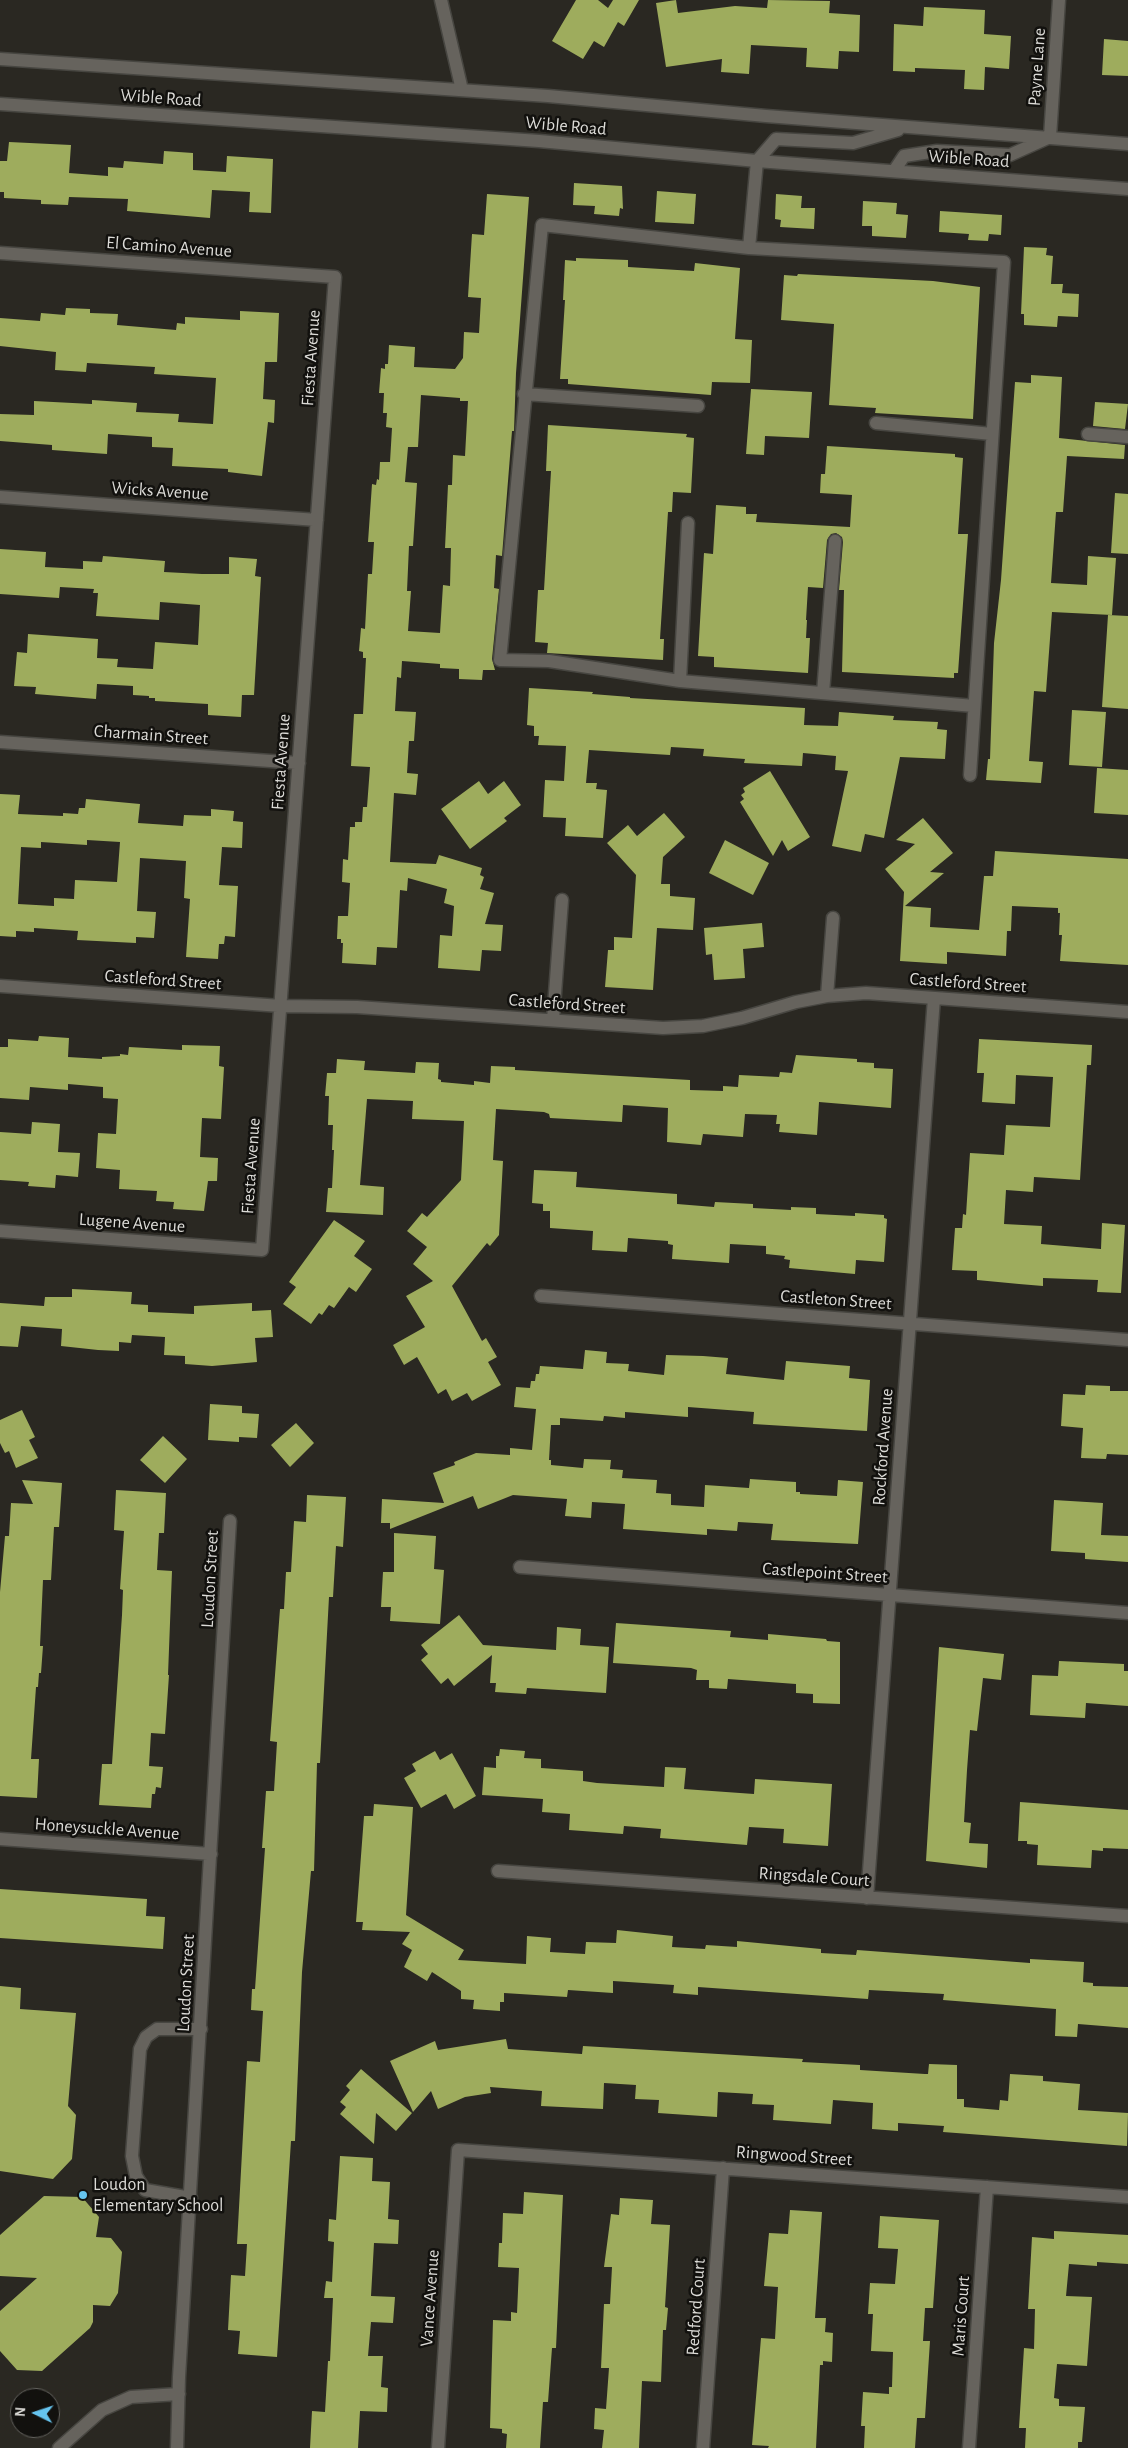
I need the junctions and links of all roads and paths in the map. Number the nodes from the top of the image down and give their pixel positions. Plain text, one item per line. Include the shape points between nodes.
1 (441, 0) edge
2 (1059, 0) edge
3 (0, 59) edge
4 (462, 90) junction
5 (0, 104) edge
6 (907, 127) junction
7 (1050, 137) junction
8 (1128, 144) edge
9 (757, 161) junction
10 (894, 171) junction
11 (1128, 189) edge
12 (749, 248) junction
13 (0, 253) edge
14 (335, 277) joint
15 (524, 394) junction
16 (698, 406) dead end
17 (876, 423) dead end
18 (992, 434) junction
19 (1088, 434) dead end
20 (1128, 437) edge
21 (0, 497) edge
22 (317, 520) junction
23 (688, 523) dead end
24 (835, 541) dead end
25 (680, 681) junction
26 (823, 694) junction
27 (974, 706) junction
28 (0, 742) edge
29 (299, 763) junction
30 (970, 775) dead end
31 (562, 900) dead end
32 (833, 918) dead end
33 (0, 986) edge
34 (828, 996) junction
35 (934, 998) junction
36 (280, 1006) junction
37 (1128, 1012) edge
38 (554, 1020) junction
39 (0, 1232) edge
40 (262, 1250) joint
41 (541, 1296) dead end
42 (910, 1323) junction
43 (1128, 1340) edge
44 (230, 1521) dead end
45 (520, 1567) dead end
46 (890, 1595) junction
47 (1128, 1613) edge
48 (0, 1839) edge
49 (211, 1854) junction
50 (498, 1871) dead end
51 (867, 1898) junction
52 (1128, 1916) edge
53 (201, 2029) junction
54 (458, 2150) joint
55 (723, 2168) junction
56 (987, 2187) junction
57 (1128, 2197) edge
58 (190, 2198) junction
59 (178, 2394) junction
60 (59, 2448) edge
61 (177, 2448) edge
62 (438, 2448) edge
63 (703, 2448) edge
64 (969, 2448) edge

1 - 4 street
2 - 7 street, Payne Lane
3 - 4 street, Wible Road
4 - 6 street, Wible Road
5 - 9 street, Wible Road via 539,141
6 - 7 street, Wible Road
6 - 9 street via 853,143 776,139
7 - 8 street, Wible Road
7 - 10 street via 1010,155 937,151 904,156
9 - 10 street, Wible Road
9 - 12 street
10 - 11 street, Wible Road
12 - 15 street via 542,225
12 - 18 street via 1004,262
13 - 14 street, El Camino Avenue
14 - 22 street, Fiesta Avenue
15 - 16 street
15 - 25 street via 500,660 549,661
17 - 18 street
18 - 27 street
19 - 20 street
21 - 22 street, Wicks Avenue
22 - 29 street, Fiesta Avenue
23 - 25 street
24 - 26 street
25 - 26 street
26 - 27 street
27 - 30 street
28 - 29 street, Charmain Street
29 - 36 street, Fiesta Avenue
31 - 38 street
32 - 34 street
33 - 36 street, Castleford Street
34 - 35 street, Castleford Street via 866,993
34 - 38 street, Castleford Street via 703,1026 662,1028
35 - 37 street, Castleford Street
35 - 42 street, Rockford Avenue
36 - 38 street, Castleford Street via 357,1007
36 - 40 street, Fiesta Avenue
39 - 40 street, Lugene Avenue
41 - 42 street, Castleton Street
42 - 43 street, Castleton Street
42 - 46 street, Rockford Avenue
44 - 49 street, Loudon Street
45 - 46 street, Castlepoint Street
46 - 47 street, Castlepoint Street
46 - 51 street, Rockford Avenue
48 - 49 street, Honeysuckle Avenue
49 - 53 street, Loudon Street
50 - 51 street, Ringsdale Court
51 - 52 street, Ringsdale Court
53 - 58 street, Loudon Street
53 - 58 street via 157,2029 146,2037 140,2049 132,2156 136,2176 145,2190
54 - 55 street, Ringwood Street
54 - 62 street, Vance Avenue
55 - 56 street, Ringwood Street
55 - 63 street, Redford Court
56 - 57 street, Ringwood Street
56 - 64 street, Maris Court
58 - 59 street, Loudon Street
59 - 60 street via 131,2397 102,2410
59 - 61 street, Loudon Street

